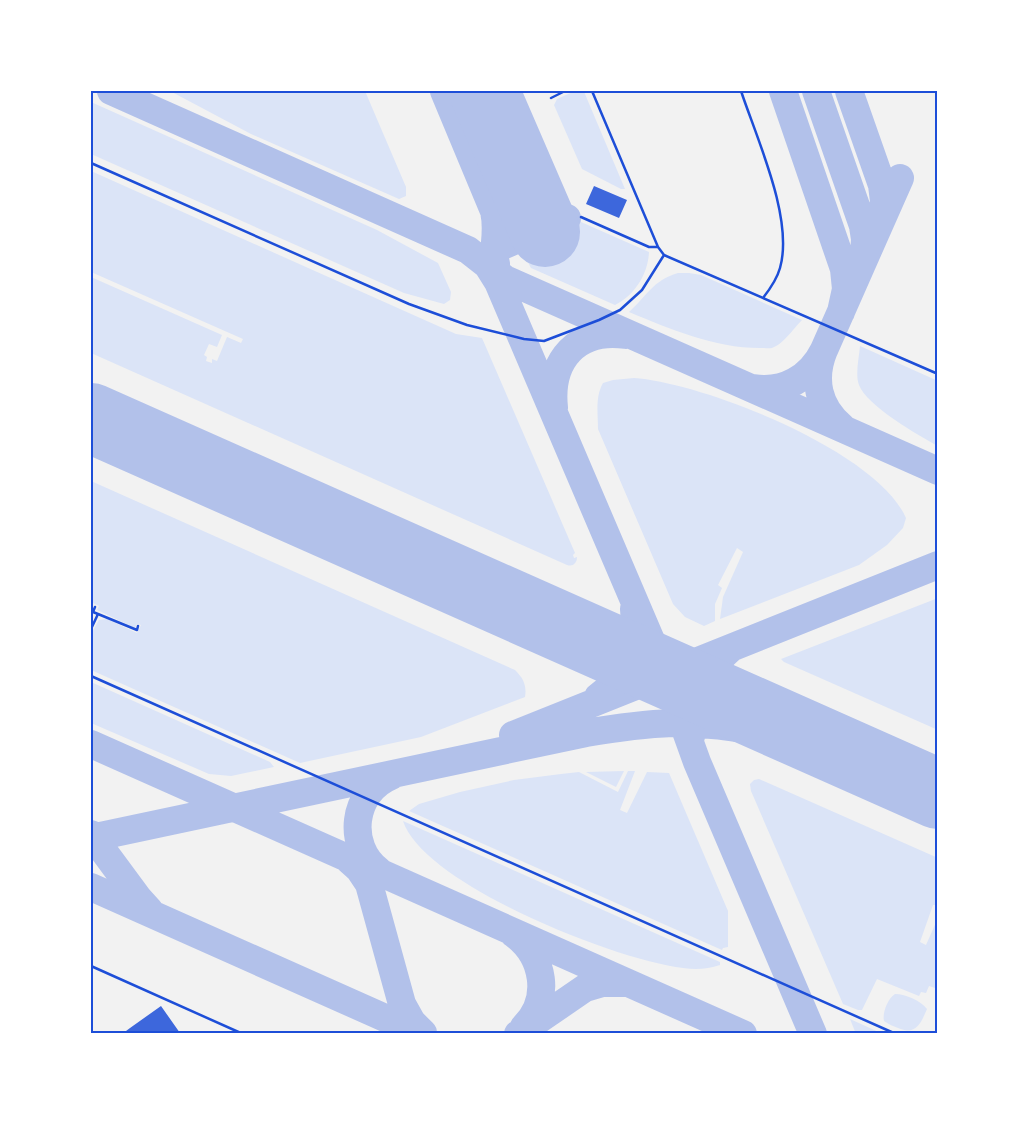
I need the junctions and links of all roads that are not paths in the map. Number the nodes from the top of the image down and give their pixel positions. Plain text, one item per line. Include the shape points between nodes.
1 (565, 91) edge
2 (592, 91) edge
3 (741, 91) edge
4 (551, 98) dead end
5 (91, 163) edge
6 (581, 217) dead end
7 (658, 247) junction
8 (664, 255) junction
9 (763, 298) junction
10 (938, 374) edge
11 (95, 607) dead end
12 (98, 614) junction
13 (138, 626) dead end
14 (91, 629) edge
15 (91, 676) edge
16 (91, 966) edge
17 (243, 1034) edge
18 (896, 1034) edge

1 - 4 lane
2 - 7 lane
3 - 9 lane via 774,187 784,244 778,275
5 - 8 lane via 409,304 467,326 524,340 544,341 616,312 642,290
6 - 7 lane via 649,247
7 - 8 lane
8 - 9 lane
9 - 10 lane
11 - 12 lane via 93,612
12 - 13 lane via 136,630
12 - 14 lane
15 - 18 lane
16 - 17 lane

